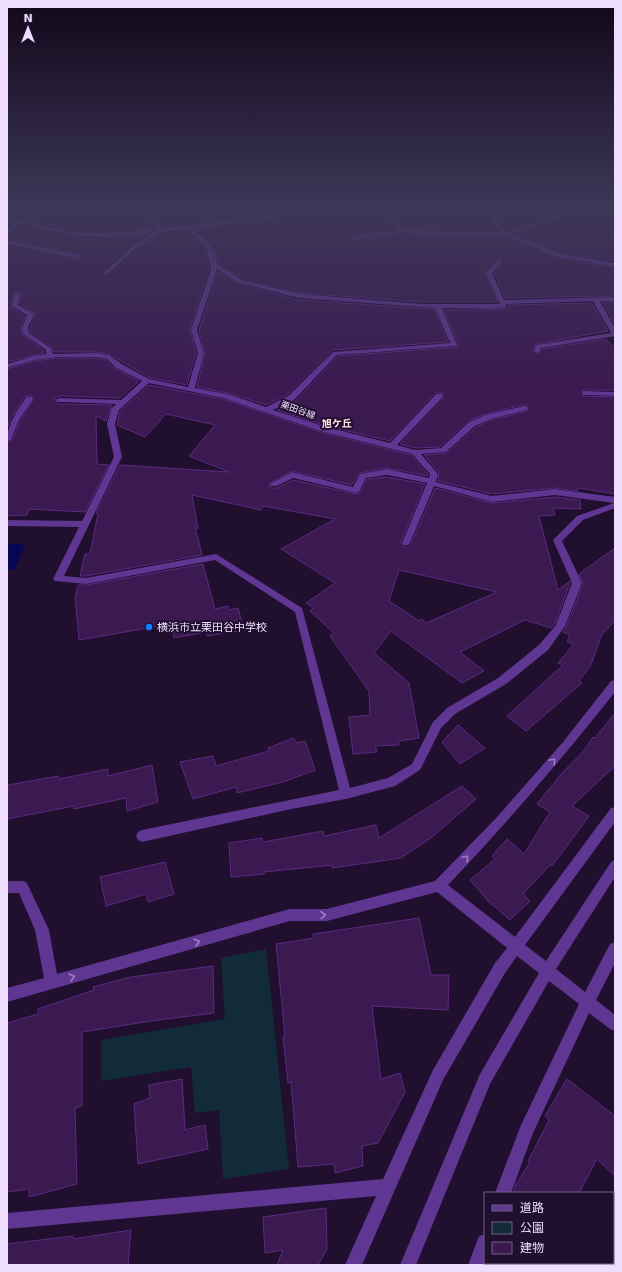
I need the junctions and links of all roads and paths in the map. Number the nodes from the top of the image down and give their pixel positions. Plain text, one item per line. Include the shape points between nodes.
1 (115, 264) edge
2 (498, 264) edge
3 (214, 265) joint
4 (106, 273) dead end
5 (17, 294) dead end
6 (615, 298) edge
7 (595, 299) junction
8 (503, 302) junction
9 (438, 307) junction
10 (606, 319) junction
11 (615, 319) edge
12 (615, 334) edge
13 (537, 351) dead end
14 (50, 356) junction
15 (7, 366) edge
16 (147, 381) junction
17 (191, 389) junction
18 (586, 393) dead end
19 (615, 394) edge
20 (439, 396) dead end
21 (29, 399) dead end
22 (59, 400) dead end
23 (123, 402) junction
24 (524, 408) dead end
25 (268, 409) junction
26 (7, 440) edge
27 (392, 446) junction
28 (415, 452) junction
29 (432, 482) junction
30 (274, 484) dead end
31 (615, 500) edge
32 (615, 505) edge
33 (7, 523) edge
34 (85, 524) junction
35 (406, 543) dead end
36 (615, 684) edge
37 (346, 794) junction
38 (615, 812) edge
39 (142, 836) dead end
40 (615, 866) edge
41 (439, 886) junction
42 (7, 887) edge
43 (516, 946) junction
44 (615, 948) edge
45 (547, 970) junction
46 (52, 982) junction
47 (7, 995) edge
48 (587, 1002) junction
49 (615, 1024) edge
50 (388, 1187) junction
51 (503, 1192) edge
52 (7, 1221) edge
53 (484, 1245) edge
54 (353, 1265) edge
55 (408, 1265) edge
56 (476, 1265) edge

1 - 4 street
2 - 8 street via 489,273
3 - 9 street via 242,282 299,296
3 - 17 street via 194,330 201,353
5 - 14 street via 15,306 32,314 25,328 26,334 49,348
6 - 7 street
7 - 8 street
7 - 10 street
8 - 9 street via 504,306 494,307
9 - 25 street via 454,345 335,353 291,398
10 - 11 street
10 - 12 street
12 - 13 street via 538,346
14 - 15 street, 栗田谷線
14 - 16 street, 栗田谷線 via 109,357 119,366
16 - 17 street, 栗田谷線
16 - 23 street
17 - 25 street, 栗田谷線
18 - 19 street
20 - 27 street
21 - 26 street via 15,420
22 - 23 street
23 - 34 street via 115,409 111,424 118,457
24 - 28 street, 栗田谷線 via 472,424 443,450
25 - 27 street, 栗田谷線 via 323,429
27 - 28 street, 栗田谷線
28 - 29 street via 434,474
29 - 30 street via 387,472 363,476 356,490 292,475
29 - 31 street via 492,499 555,492
29 - 35 street
32 - 37 street via 580,518 557,540 577,583 560,626 544,647 502,681 451,711 437,725 416,767 391,782
33 - 34 street
34 - 37 street via 58,579 86,581 216,557 298,610
41 -> 36 street via 568,745
37 - 39 street
38 - 43 street
40 - 45 street
41 - 43 street
46 -> 41 street via 290,915 327,915
42 - 46 street via 23,887 42,930
43 - 45 street
43 - 50 street via 500,968 438,1075
44 - 48 street
45 - 48 street
45 - 55 street via 485,1079
46 - 47 street
48 - 49 street
48 - 51 street via 526,1130
50 - 52 street
50 - 54 street
53 - 56 street

